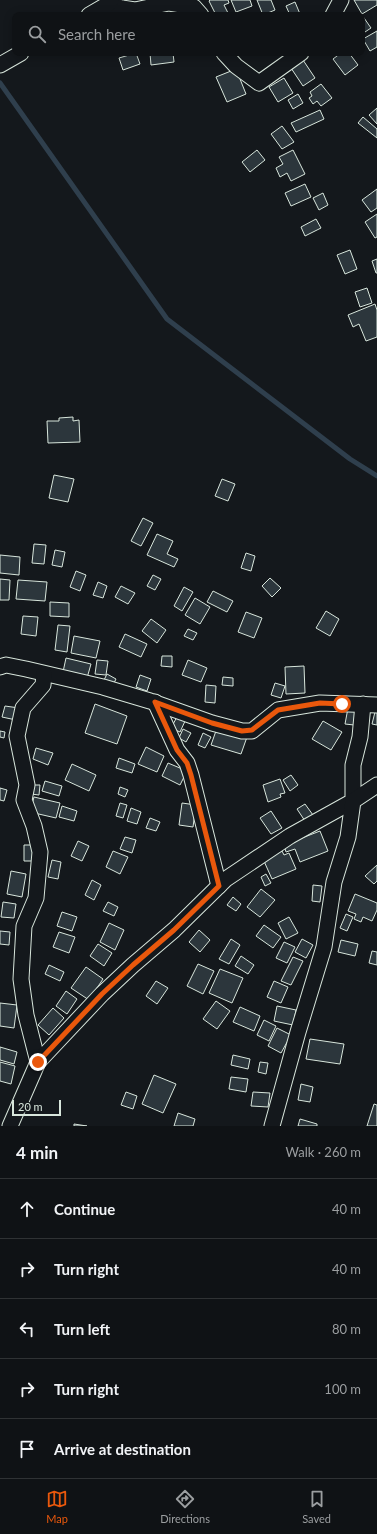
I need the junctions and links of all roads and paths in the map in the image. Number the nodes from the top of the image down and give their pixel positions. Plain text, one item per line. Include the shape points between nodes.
1 (342, 0) edge
2 (110, 2) edge
3 (94, 12) edge
4 (198, 12) edge
5 (335, 12) edge
6 (16, 56) edge
7 (227, 56) edge
8 (297, 56) edge
9 (3, 63) edge
10 (0, 667) edge
11 (44, 674) junction
12 (155, 702) junction
13 (370, 705) edge
14 (377, 784) edge
15 (353, 801) junction
16 (219, 886) junction
17 (38, 1062) junction
18 (10, 1126) edge
19 (272, 1126) edge

1 - 5 street
2 - 3 street
2 - 4 street via 122,8 135,10 169,3 194,7
6 - 9 street
7 - 8 street via 259,83
10 - 11 street via 6,665 26,668
11 - 12 street
11 - 17 street via 43,685 23,708 17,736 27,785 24,800 40,852 36,898 24,926 21,979 26,1015
12 - 13 street via 242,731 252,730 278,710 320,703
12 - 16 street via 177,750 187,763
13 - 15 street via 353,765
14 - 15 street
15 - 16 street via 284,840 245,865
15 - 19 street via 348,837 334,882 324,946
16 - 17 street via 113,984
17 - 18 street

